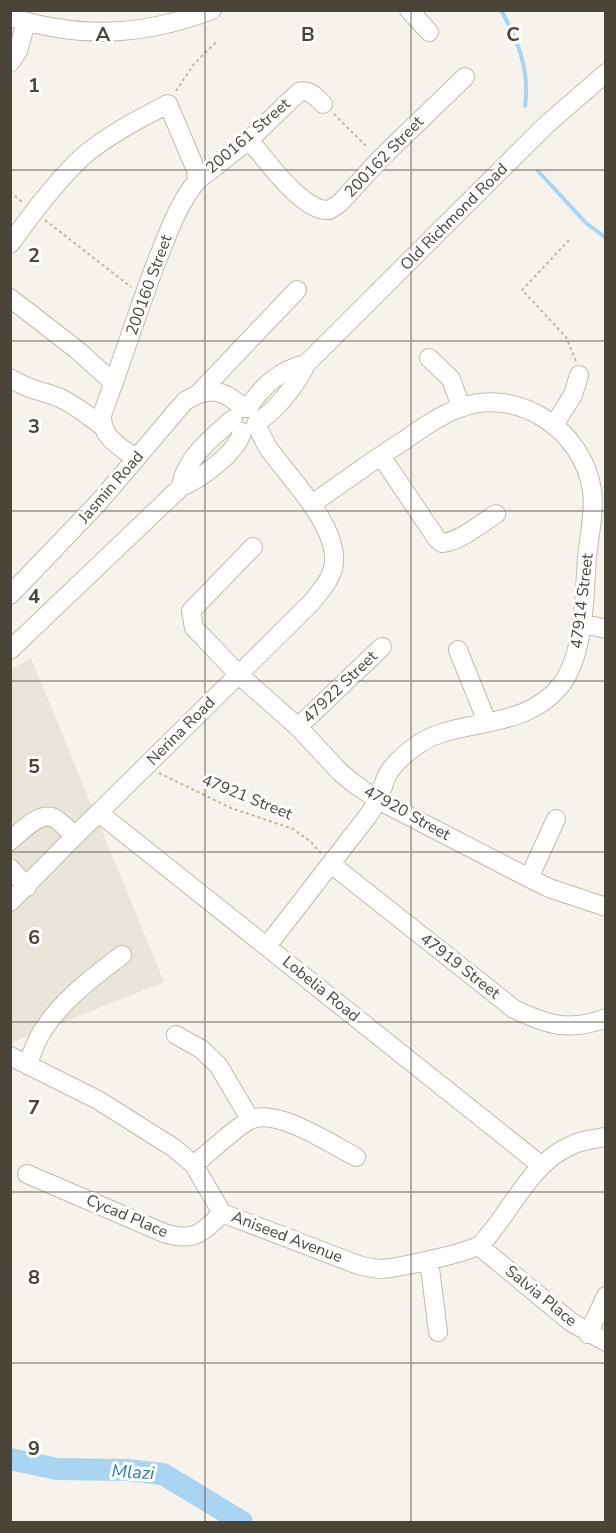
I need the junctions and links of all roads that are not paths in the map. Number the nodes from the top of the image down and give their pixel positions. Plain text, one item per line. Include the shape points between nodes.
1 (212, 10) edge
2 (409, 10) edge
3 (18, 20) edge
4 (429, 32) dead end
5 (10, 63) edge
6 (606, 73) edge
7 (465, 77) dead end
8 (323, 104) road end
9 (249, 140) junction
10 (197, 181) junction
11 (10, 244) edge
12 (297, 290) dead end
13 (10, 298) edge
14 (429, 358) dead end
15 (579, 375) road end
16 (10, 378) edge
17 (114, 383) junction
18 (208, 392) junction
19 (461, 407) junction
20 (245, 420) junction
21 (102, 425) junction
22 (554, 426) junction
23 (381, 456) junction
24 (136, 459) junction
25 (312, 504) junction
26 (496, 514) dead end
27 (253, 547) dead end
28 (10, 595) edge
29 (581, 623) junction
30 (606, 629) edge
31 (382, 647) dead end
32 (10, 650) edge
33 (458, 650) dead end
34 (238, 674) junction
35 (487, 722) junction
36 (298, 727) junction
37 (378, 800) junction
38 (99, 813) junction
39 (556, 819) dead end
40 (75, 836) junction
41 (10, 841) edge
42 (331, 864) junction
43 (10, 868) edge
44 (530, 878) junction
45 (27, 887) junction
46 (10, 902) edge
47 (606, 907) edge
48 (267, 946) junction
49 (122, 955) dead end
50 (606, 1018) edge
51 (177, 1035) dead end
52 (10, 1056) edge
53 (27, 1065) junction
54 (250, 1119) junction
55 (606, 1137) edge
56 (356, 1157) dead end
57 (194, 1165) junction
58 (542, 1166) junction
59 (27, 1174) dead end
60 (222, 1213) junction
61 (479, 1246) junction
62 (429, 1260) junction
63 (606, 1296) edge
64 (438, 1332) dead end
65 (588, 1334) junction
66 (606, 1342) edge

1 - 3 street via 163,26 118,32 79,31
2 - 4 street
3 - 5 street via 18,51
6 - 20 street, Old Richmond Road via 546,126 306,364 283,372 264,387
7 - 9 street, 200162 Street via 329,210 316,209 291,189
8 - 9 street, 200161 Street via 311,93 299,92
9 - 10 street, 200161 Street
10 - 11 street via 168,104 127,126 83,157
10 - 17 street, 200160 Street via 172,222
12 - 18 street, Jasmin Road
13 - 17 street
14 - 19 street via 451,380
15 - 22 street via 573,395
16 - 21 street via 30,390 74,405
17 - 21 street, 200160 Street
18 - 20 street via 229,396
18 - 24 street, Jasmin Road via 185,401
19 - 22 street, 47914 Street via 488,402 517,405 532,410
19 - 23 street, 47914 Street
20 - 25 street via 255,441 267,447
20 - 32 street, Old Richmond Road via 232,450 181,487
21 - 24 street via 107,436
22 - 29 street, 47914 Street via 576,449 592,491
23 - 25 street, 47914 Street
23 - 26 street via 436,540 448,543
24 - 28 street, Jasmin Road
25 - 34 street, Nerina Road via 333,551 331,575 311,603
27 - 34 street, 47920 Street via 191,611 194,628
29 - 30 street
29 - 35 street, 47914 Street via 573,665 555,692 520,716
31 - 36 street, 47922 Street
33 - 35 street
34 - 36 street, 47920 Street
34 - 38 street, Nerina Road
35 - 37 street, 47914 Street via 440,733 420,743 396,763 384,780
36 - 37 street, 47920 Street via 340,772
37 - 42 street, 47914 Street
37 - 44 street, 47920 Street
38 - 40 street, Nerina Road
38 - 48 street, Lobelia Road
39 - 44 street
40 - 41 street via 55,818 48,817 32,823
40 - 45 street, Nerina Road
42 - 48 street, 47914 Street
42 - 50 street, 47919 Street via 514,1009 542,1022 565,1025
43 - 45 street
44 - 47 street, 47920 Street
45 - 46 street, Nerina Road
48 - 58 street, Lobelia Road
49 - 53 street via 90,980 51,1021
51 - 54 street via 218,1065
52 - 53 street, Aniseed Avenue
53 - 57 street, Aniseed Avenue via 98,1100
54 - 56 street via 286,1121
54 - 57 street
55 - 58 street via 569,1146
57 - 60 street, Aniseed Avenue
58 - 61 street
59 - 60 street, Cycad Place via 180,1238 201,1233
60 - 62 street, Aniseed Avenue via 361,1266 380,1269
61 - 62 street, Aniseed Avenue
61 - 65 street, Salvia Place
62 - 64 street
63 - 65 street
65 - 66 street, Salvia Place

